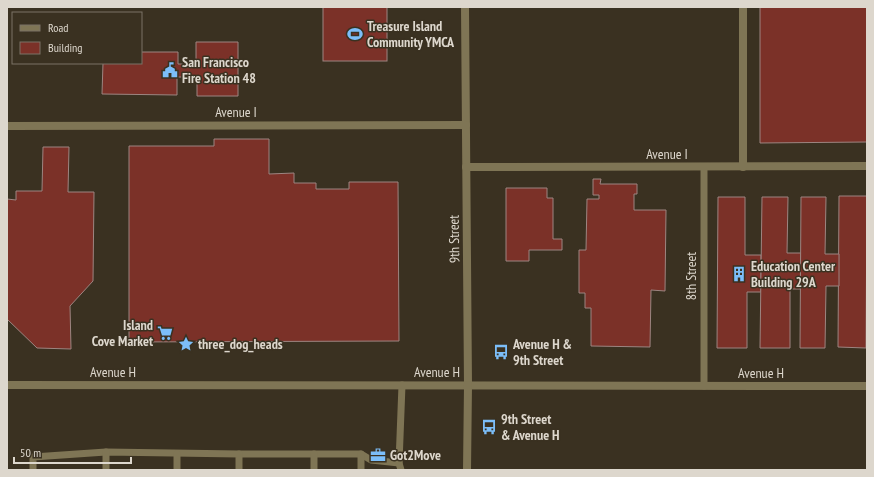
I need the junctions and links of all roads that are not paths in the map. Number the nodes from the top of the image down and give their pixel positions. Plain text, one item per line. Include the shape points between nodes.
1 (465, 7) edge
2 (743, 7) edge
3 (466, 124) junction
4 (7, 126) edge
5 (704, 166) junction
6 (867, 166) edge
7 (466, 167) junction
8 (743, 167) junction
9 (7, 385) edge
10 (402, 385) junction
11 (468, 385) junction
12 (704, 386) junction
13 (867, 386) edge
14 (106, 452) junction
15 (177, 454) junction
16 (239, 454) junction
17 (314, 454) junction
18 (361, 454) junction
19 (400, 466) edge
20 (33, 470) edge
21 (106, 470) edge
22 (177, 470) edge
23 (239, 470) edge
24 (314, 470) edge
25 (361, 470) edge
26 (467, 470) edge

1 - 3 street, 9th Street
2 - 8 street
3 - 4 street, Avenue I
3 - 7 street, 9th Street
5 - 7 street, Avenue I
5 - 8 street, Avenue I
5 - 12 lane, 8th Street
6 - 8 street, Avenue I
7 - 11 street, 9th Street
9 - 10 street, Avenue H
10 - 11 street, Avenue H
10 - 19 lane
11 - 12 street, Avenue H
11 - 26 street, 9th Street
12 - 13 street, Avenue H
14 - 15 lane
14 - 20 lane via 33,457
14 - 21 lane
15 - 16 lane
15 - 22 lane
16 - 17 lane
16 - 23 lane
17 - 18 lane
17 - 24 lane
18 - 19 lane via 371,460
18 - 25 lane

